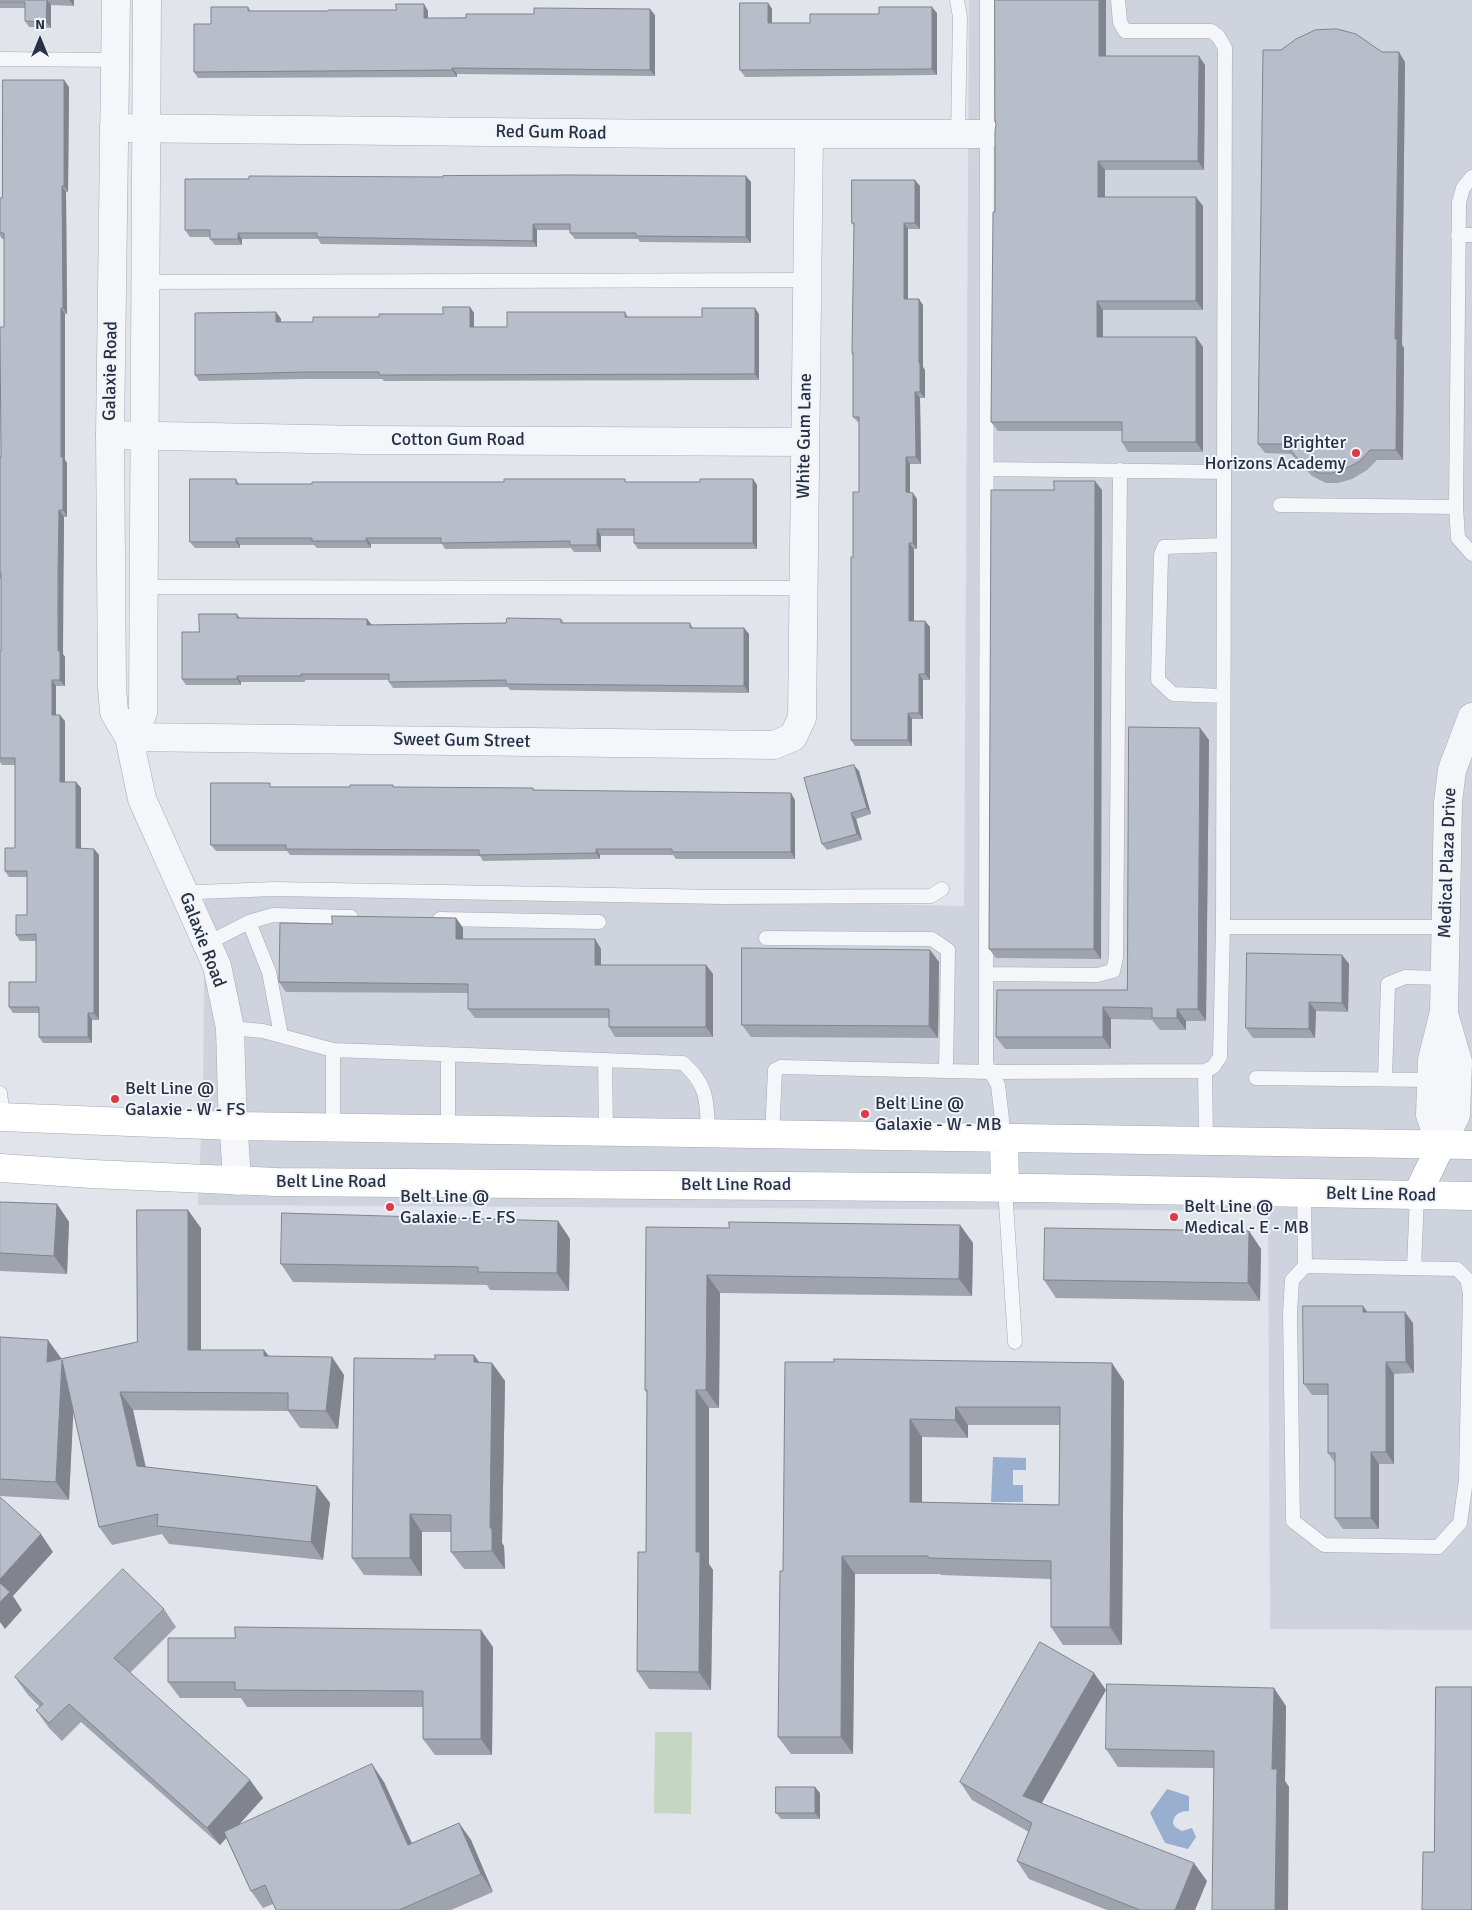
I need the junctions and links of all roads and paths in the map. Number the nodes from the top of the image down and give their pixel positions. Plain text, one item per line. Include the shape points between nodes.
1 (116, 0) edge
2 (147, 0) edge
3 (956, 0) edge
4 (987, 0) edge
5 (1118, 0) edge
6 (0, 59) edge
7 (115, 60) junction
8 (114, 128) junction
9 (146, 128) junction
10 (809, 134) junction
11 (958, 134) junction
12 (987, 134) junction
13 (1472, 177) edge
14 (1465, 235) edge
15 (807, 280) junction
16 (144, 282) junction
17 (1457, 430) junction
18 (1472, 431) edge
19 (110, 435) junction
20 (144, 436) junction
21 (805, 442) junction
22 (987, 469) junction
23 (1120, 470) junction
24 (1224, 472) junction
25 (1280, 505) dead end
26 (1456, 507) junction
27 (1224, 545) junction
28 (1472, 554) edge
29 (144, 587) junction
30 (804, 588) junction
31 (1223, 696) junction
32 (1472, 718) edge
33 (130, 737) junction
34 (793, 737) joint
35 (942, 889) dead end
36 (187, 897) junction
37 (362, 917) edge
38 (422, 918) edge
39 (249, 922) junction
40 (599, 922) dead end
41 (1223, 927) junction
42 (1445, 927) junction
43 (766, 938) dead end
44 (208, 943) junction
45 (986, 974) junction
46 (1444, 978) junction
47 (1444, 1012) junction
48 (230, 1028) junction
49 (281, 1035) junction
50 (332, 1050) junction
51 (448, 1054) junction
52 (605, 1060) junction
53 (946, 1071) junction
54 (1204, 1071) junction
55 (990, 1072) junction
56 (1256, 1078) dead end
57 (1385, 1079) junction
58 (1431, 1080) junction
59 (1, 1109) edge
60 (234, 1126) junction
61 (333, 1128) junction
62 (448, 1130) junction
63 (606, 1133) junction
64 (708, 1135) junction
65 (772, 1136) junction
66 (1004, 1137) junction
67 (1206, 1141) junction
68 (1442, 1145) junction
69 (1472, 1145) edge
70 (0, 1168) edge
71 (237, 1181) junction
72 (1005, 1188) junction
73 (1304, 1193) junction
74 (1417, 1195) junction
75 (1472, 1196) edge
76 (1305, 1266) junction
77 (1414, 1268) junction
78 (1015, 1342) dead end

1 - 7 street, Galaxie Road
2 - 9 street, Galaxie Road
3 - 11 lane via 960,17
4 - 12 lane
5 - 24 lane via 1120,22 1125,31 1211,31 1225,48
6 - 7 lane
7 - 8 street, Galaxie Road
8 - 9 street, Red Gum Road
8 - 19 street, Galaxie Road
9 - 10 street, Red Gum Road
9 - 16 street, Galaxie Road
10 - 11 street, Red Gum Road
10 - 15 street, White Gum Lane
11 - 12 street, Red Gum Road
12 - 22 lane
13 - 14 lane via 1463,188 1459,202
14 - 17 lane
15 - 16 lane
15 - 21 street, White Gum Lane
16 - 20 street, Galaxie Road
17 - 18 lane
17 - 26 lane
19 - 20 street, Cotton Gum Road
19 - 33 street, Galaxie Road via 112,687 114,712
20 - 21 street, Cotton Gum Road
20 - 29 street, Galaxie Road
21 - 30 street, White Gum Lane
22 - 23 lane
22 - 45 lane
23 - 24 lane
23 - 45 lane via 1116,956 1113,971 1097,975
24 - 27 lane
25 - 26 lane
26 - 28 lane via 1458,538
27 - 31 lane
27 - 31 lane via 1164,547 1161,555 1158,680 1173,694
29 - 30 lane
29 - 33 street, Galaxie Road via 143,714
30 - 34 street, White Gum Lane via 802,718
31 - 41 lane
32 - 42 street, Medical Plaza Drive via 1452,770 1448,802
33 - 34 street, Sweet Gum Street via 774,745
33 - 36 street, Galaxie Road via 142,799
35 - 36 lane via 931,896 722,897 275,889 197,892
36 - 44 street, Galaxie Road
37 - 39 lane via 273,915
38 - 40 lane
39 - 44 lane
39 - 49 lane via 269,972
41 - 42 lane
41 - 54 lane via 1220,1057 1214,1067
42 - 46 street, Medical Plaza Drive
43 - 53 lane via 932,939 948,950
44 - 48 street, Galaxie Road via 217,966
45 - 55 lane via 986,1064
46 - 47 street, Medical Plaza Drive
46 - 57 lane via 1405,977 1388,984
47 - 58 street, Medical Plaza Drive via 1432,1060
47 - 68 street, Medical Plaza Drive via 1458,1062 1456,1115
48 - 49 lane
48 - 60 street, Galaxie Road
49 - 50 lane
50 - 51 lane
50 - 61 lane
51 - 52 lane
51 - 62 lane
52 - 63 lane
52 - 64 lane via 683,1063 696,1074 706,1098
53 - 55 lane
53 - 65 lane via 781,1067 775,1070
54 - 55 lane
54 - 67 lane
55 - 66 lane via 998,1085
56 - 57 lane
57 - 58 lane
58 - 68 street, Medical Plaza Drive via 1430,1115
59 - 60 main road
60 - 61 main road
60 - 71 street, Galaxie Road
61 - 62 main road
62 - 63 main road
63 - 64 main road
64 - 65 main road
65 - 66 main road
66 - 67 main road
66 - 72 main road
67 - 68 main road
68 - 69 main road
68 - 74 main road
70 - 71 main road, Belt Line Road
71 - 72 main road, Belt Line Road
72 - 73 main road, Belt Line Road
72 - 78 lane
73 - 74 main road, Belt Line Road
73 - 76 lane
74 - 75 main road, Belt Line Road
74 - 77 lane
76 - 77 lane
76 - 77 lane via 1292,1280 1293,1521 1324,1545 1438,1547 1460,1523 1466,1480 1470,1293 1467,1278 1457,1269

